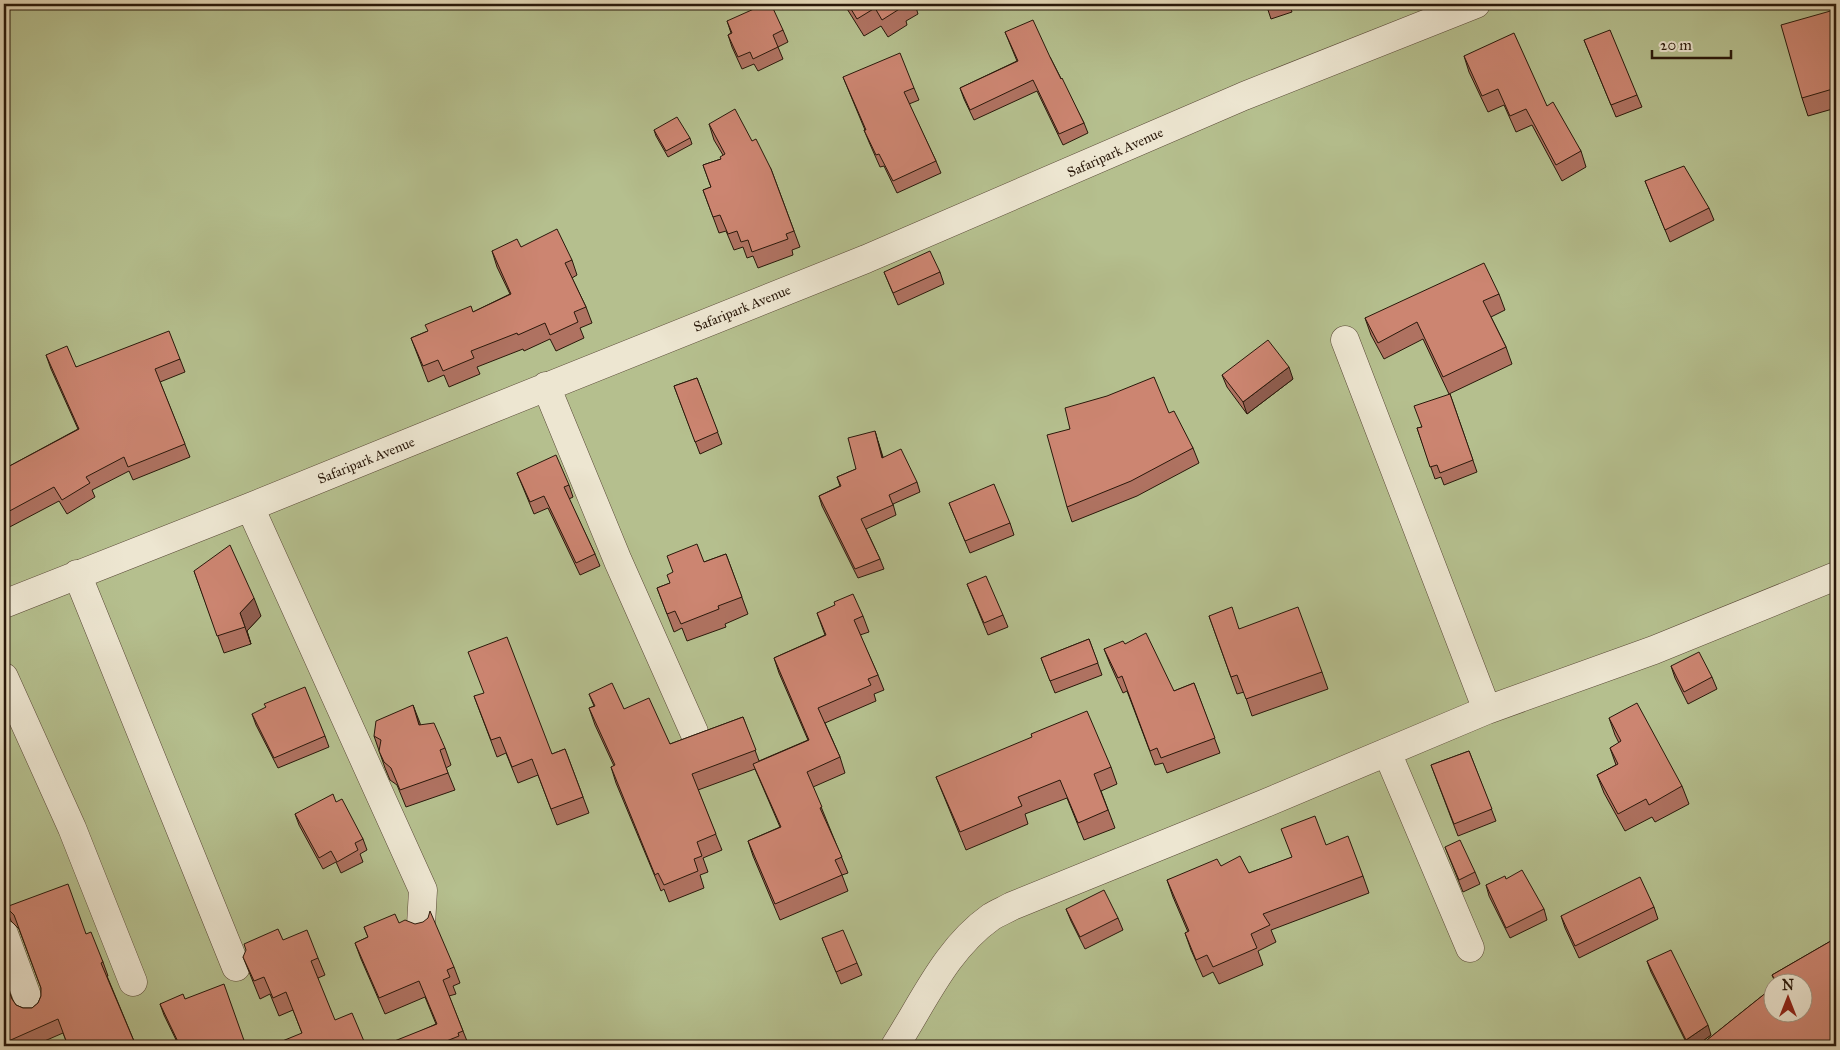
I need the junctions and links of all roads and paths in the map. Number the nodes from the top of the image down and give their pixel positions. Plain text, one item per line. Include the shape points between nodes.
1 (1476, 4) edge
2 (1345, 340) dead end
3 (546, 386) junction
4 (250, 507) junction
5 (78, 574) junction
6 (1836, 576) edge
7 (4, 604) edge
8 (4, 676) edge
9 (1487, 710) junction
10 (694, 732) dead end
11 (1387, 752) junction
12 (421, 926) edge
13 (4, 934) edge
14 (1470, 948) dead end
15 (236, 967) dead end
16 (132, 982) dead end
17 (31, 1007) edge
18 (895, 1046) edge

1 - 3 street, Safaripark Avenue via 1244,96 866,259
2 - 9 street
3 - 4 street, Safaripark Avenue
3 - 10 street via 618,561
4 - 5 street, Safaripark Avenue
4 - 12 street via 423,890
5 - 7 street, Safaripark Avenue
5 - 15 street
6 - 9 street via 1654,650
8 - 16 street via 72,828
9 - 11 street
11 - 14 street
11 - 18 street via 992,917 948,959
13 - 17 street

